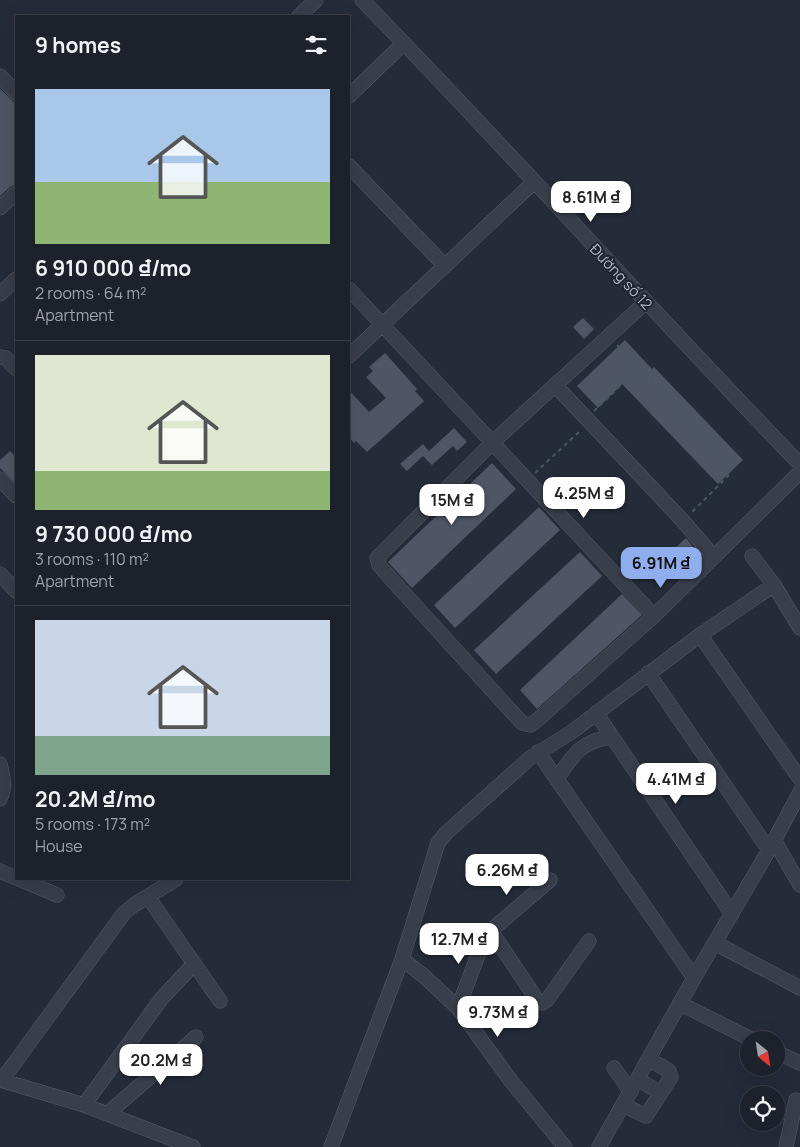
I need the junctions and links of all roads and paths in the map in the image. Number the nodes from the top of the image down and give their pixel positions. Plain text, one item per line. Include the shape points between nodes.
1 (316, 0) edge
2 (362, 0) edge
3 (300, 15) edge
4 (404, 43) junction
5 (0, 76) edge
6 (15, 92) edge
7 (350, 95) edge
8 (350, 167) edge
9 (534, 182) junction
10 (15, 194) edge
11 (0, 208) edge
12 (445, 266) junction
13 (15, 280) edge
14 (350, 289) edge
15 (0, 294) edge
16 (645, 303) junction
17 (382, 324) junction
18 (609, 336) junction
19 (350, 355) edge
20 (0, 357) edge
21 (640, 368) junction
22 (15, 369) edge
23 (555, 385) junction
24 (588, 420) junction
25 (493, 442) junction
26 (800, 464) edge
27 (800, 472) edge
28 (0, 479) edge
29 (528, 480) junction
30 (15, 495) edge
31 (683, 521) junction
32 (714, 556) junction
33 (752, 556) dead end
34 (0, 574) edge
35 (774, 585) junction
36 (15, 590) edge
37 (654, 616) junction
38 (800, 628) edge
39 (700, 635) junction
40 (648, 673) junction
41 (596, 713) junction
42 (612, 737) junction
43 (538, 752) junction
44 (5, 773) edge
45 (557, 779) junction
46 (800, 779) edge
47 (800, 792) edge
48 (0, 799) edge
49 (772, 845) junction
50 (0, 871) edge
51 (15, 877) edge
52 (23, 880) edge
53 (174, 880) edge
54 (550, 880) dead end
55 (800, 885) edge
56 (58, 895) dead end
57 (148, 897) junction
58 (732, 914) junction
59 (491, 931) junction
60 (589, 941) dead end
61 (715, 943) junction
62 (402, 959) junction
63 (194, 964) junction
64 (694, 978) junction
65 (800, 988) edge
66 (220, 1001) dead end
67 (680, 1004) junction
68 (458, 1008) junction
69 (740, 1034) edge
70 (196, 1037) dead end
71 (785, 1056) edge
72 (649, 1059) junction
73 (800, 1063) edge
74 (614, 1068) dead end
75 (638, 1079) junction
76 (1, 1080) edge
77 (631, 1092) junction
78 (660, 1093) junction
79 (796, 1100) dead end
80 (84, 1105) junction
81 (623, 1105) junction
82 (107, 1114) junction
83 (193, 1147) edge
84 (331, 1147) edge
85 (565, 1147) edge
86 (599, 1147) edge
87 (786, 1147) edge

1 - 3 street
2 - 4 street, Đường số 12
4 - 7 street
4 - 9 street, Đường số 12
5 - 6 street
8 - 12 street
9 - 12 street
9 - 16 street, Đường số 12
10 - 11 street
12 - 17 street
13 - 15 street
14 - 17 street
16 - 18 street
16 - 26 street, Đường số 12
17 - 19 street
17 - 25 street
18 - 21 path
18 - 23 street
20 - 22 street via 6,358
21 - 24 path
21 - 31 path via 732,466 728,476
23 - 24 street
23 - 25 street
24 - 29 path
24 - 31 street
25 - 29 street
25 - 37 street via 377,558 384,571 522,723 530,725 536,722
27 - 32 street
28 - 30 street
29 - 37 street
31 - 32 street
32 - 37 street
33 - 35 street
34 - 36 street
35 - 38 street
35 - 39 street
39 - 40 street
39 - 46 street
40 - 41 street
40 - 49 street
41 - 42 street
41 - 43 street
42 - 45 street via 585,745
42 - 58 street
43 - 45 street
43 - 62 street via 468,812 438,843
44 - 48 street
45 - 64 street
47 - 49 street
49 - 55 street
49 - 58 street
50 - 51 street
52 - 56 street
53 - 57 street
54 - 59 street
57 - 63 street
57 - 76 street via 124,913
58 - 61 street
59 - 60 street via 542,1003
59 - 68 street via 483,942
61 - 64 street
61 - 65 street
62 - 68 street
62 - 84 street
63 - 66 street
63 - 80 street via 166,993
64 - 67 street
67 - 69 street
67 - 72 street
68 - 85 street via 511,1081
70 - 82 street
71 - 73 street
72 - 75 street
72 - 78 street via 671,1073
74 - 77 street
75 - 77 street
75 - 78 street
76 - 80 street
77 - 81 street
78 - 81 street via 646,1116
79 - 87 street
80 - 82 street
81 - 86 street
82 - 83 street

